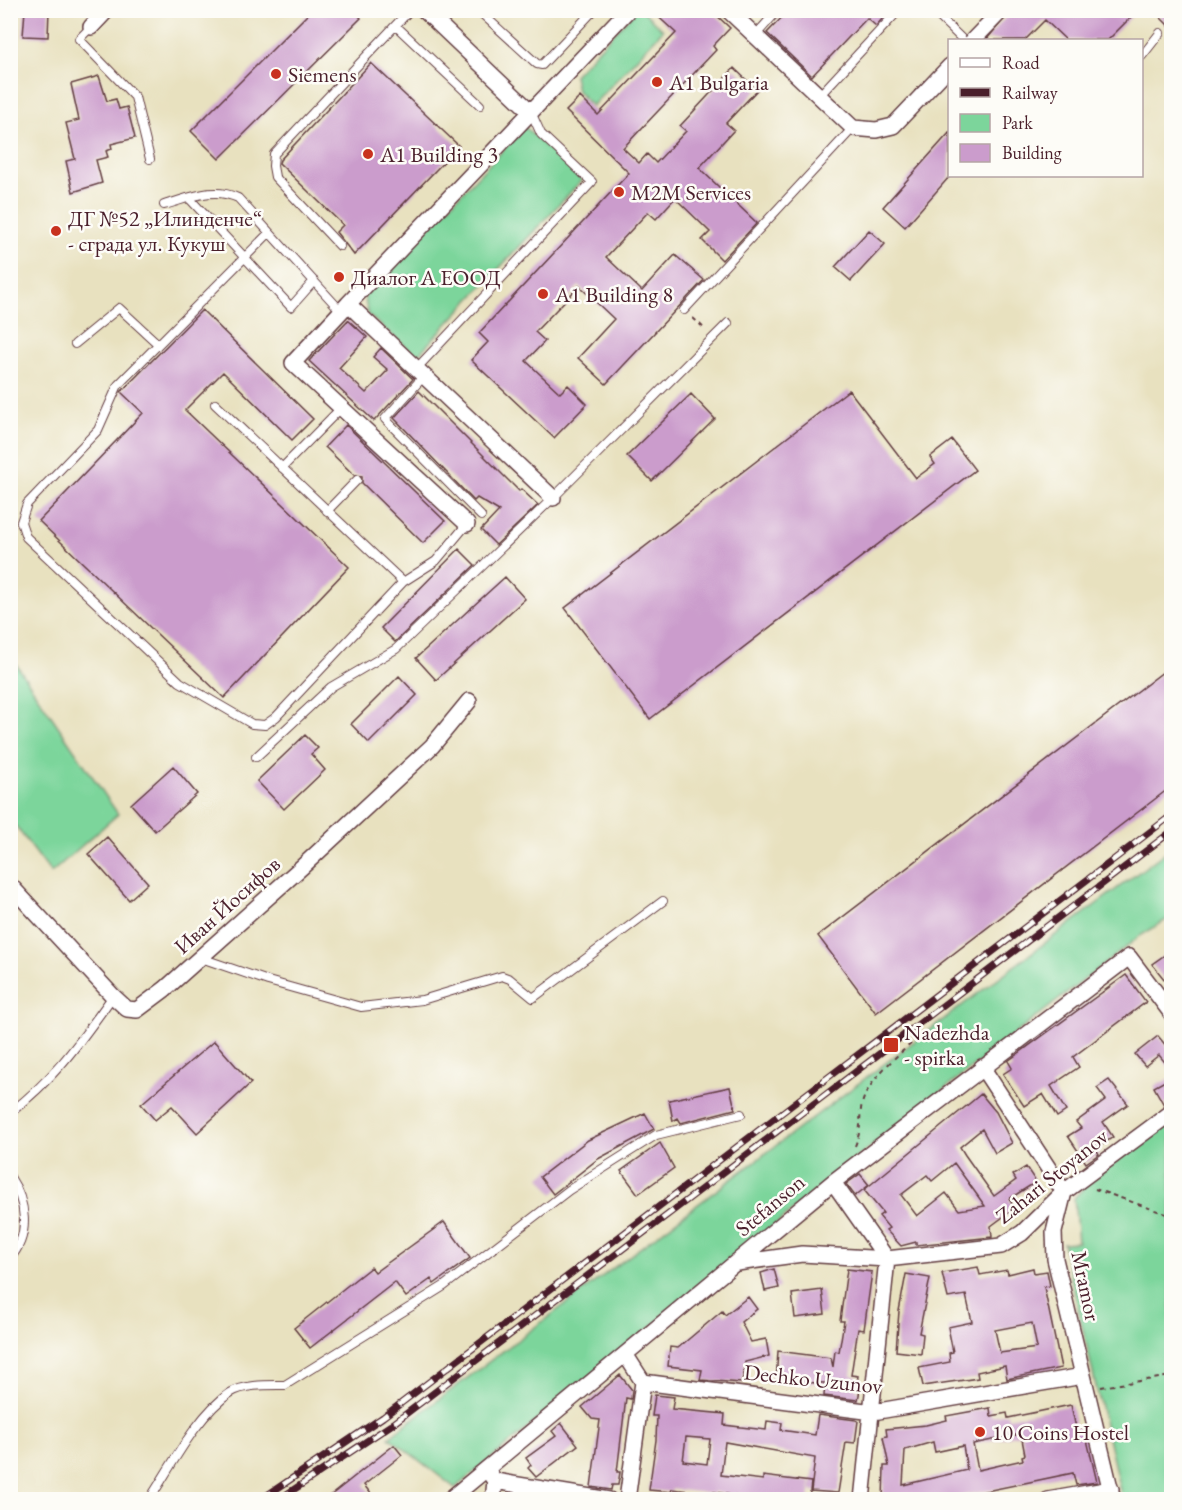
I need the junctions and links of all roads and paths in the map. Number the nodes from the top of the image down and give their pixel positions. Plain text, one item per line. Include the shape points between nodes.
1 (107, 10) edge
2 (410, 10) edge
3 (424, 10) edge
4 (477, 10) edge
5 (594, 10) edge
6 (628, 10) edge
7 (728, 10) edge
8 (778, 10) edge
9 (899, 10) edge
10 (932, 10) edge
11 (1002, 10) edge
12 (396, 26) junction
13 (91, 27) joint
14 (1160, 33) dead end
15 (755, 36) junction
16 (962, 39) edge
17 (975, 39) edge
18 (1143, 55) edge
19 (948, 68) edge
20 (819, 96) junction
21 (480, 105) dead end
22 (530, 111) junction
23 (853, 128) junction
24 (150, 159) dead end
25 (189, 198) junction
26 (164, 206) dead end
27 (269, 233) junction
28 (340, 246) dead end
29 (244, 258) junction
30 (314, 281) junction
31 (345, 308) junction
32 (684, 310) joint
33 (728, 322) dead end
34 (714, 337) junction
35 (75, 344) dead end
36 (158, 344) junction
37 (420, 372) junction
38 (215, 404) dead end
39 (341, 408) junction
40 (282, 468) junction
41 (357, 480) dead end
42 (554, 498) junction
43 (327, 511) junction
44 (481, 516) dead end
45 (467, 524) joint
46 (403, 582) junction
47 (469, 700) dead end
48 (256, 757) dead end
49 (10, 885) edge
50 (663, 901) dead end
51 (201, 958) junction
52 (112, 996) junction
53 (1172, 1014) edge
54 (912, 1043) dead end
55 (982, 1067) junction
56 (1172, 1112) edge
57 (10, 1113) edge
58 (741, 1114) dead end
59 (852, 1151) dead end
60 (10, 1177) edge
61 (833, 1182) junction
62 (1078, 1183) junction
63 (1064, 1192) junction
64 (1172, 1216) edge
65 (10, 1258) edge
66 (887, 1259) junction
67 (736, 1263) junction
68 (625, 1354) junction
69 (1172, 1376) edge
70 (643, 1382) junction
71 (1085, 1383) junction
72 (873, 1412) junction
73 (490, 1475) junction
74 (1112, 1494) edge
75 (149, 1500) edge
76 (449, 1500) edge
77 (493, 1500) edge
78 (609, 1500) edge
79 (627, 1500) edge
80 (862, 1500) edge
81 (1048, 1500) edge

1 - 13 street
2 - 12 lane
3 - 22 street
4 - 5 lane via 537,64 542,64
6 - 22 street
7 - 15 street
8 - 15 lane
9 - 20 lane
10 - 16 lane
11 - 17 street
12 - 21 lane
12 - 28 lane via 274,154 275,177
13 - 24 lane via 80,39 135,97
14 - 18 lane
15 - 20 street
19 - 23 street via 893,126 876,130
20 - 23 street
22 - 31 street
22 - 37 lane via 541,134 592,182
23 - 32 lane
25 - 26 lane
25 - 27 lane via 223,191 238,198
25 - 29 lane
27 - 29 lane
27 - 30 lane
29 - 30 lane via 291,307
29 - 36 lane
30 - 31 lane
31 - 37 street
31 - 39 street via 293,363
32 - 34 path
33 - 34 lane
34 - 42 lane
35 - 36 lane via 119,308
36 - 46 lane via 118,385 98,430 27,504 21,522 26,537 180,682 252,724 266,725 276,717
37 - 42 street
37 - 44 lane via 385,419
38 - 40 lane
39 - 40 lane
39 - 45 street
40 - 43 lane
41 - 43 lane
42 - 48 lane via 396,649 331,687
43 - 46 lane
45 - 46 lane via 436,561
47 - 51 street, Иван Йосифов via 432,746
49 - 52 street, Иван Йосифов
50 - 51 lane via 533,998 502,976 422,1000 361,1007
51 - 52 street, Иван Йосифов via 136,1010 127,1009
52 - 57 lane via 63,1066
53 - 55 street, Stefanson via 1129,957
54 - 59 path via 886,1064 863,1099 862,1123
55 - 61 street, Stefanson
55 - 63 street
56 - 62 street, Zahari Stoyanov
58 - 75 lane via 656,1135 569,1190 444,1286 285,1384 232,1392 208,1413
60 - 65 lane via 25,1211 20,1241
61 - 66 street
61 - 67 street, Stefanson
62 - 63 street, Zahari Stoyanov
62 - 64 path
63 - 66 street, Zahari Stoyanov via 1022,1233 1000,1246
63 - 71 street, Mramor via 1054,1232 1055,1259
66 - 67 street, Zahari Stoyanov via 802,1254
66 - 72 street
67 - 68 street, Stefanson
68 - 70 street
68 - 73 street, Stefanson
69 - 71 path
70 - 72 street, Dechko Uzunov
70 - 79 street
71 - 72 street, Dechko Uzunov
71 - 74 street, Mramor
72 - 80 street
73 - 76 street, Stefanson
73 - 77 street
73 - 78 street
74 - 81 street

